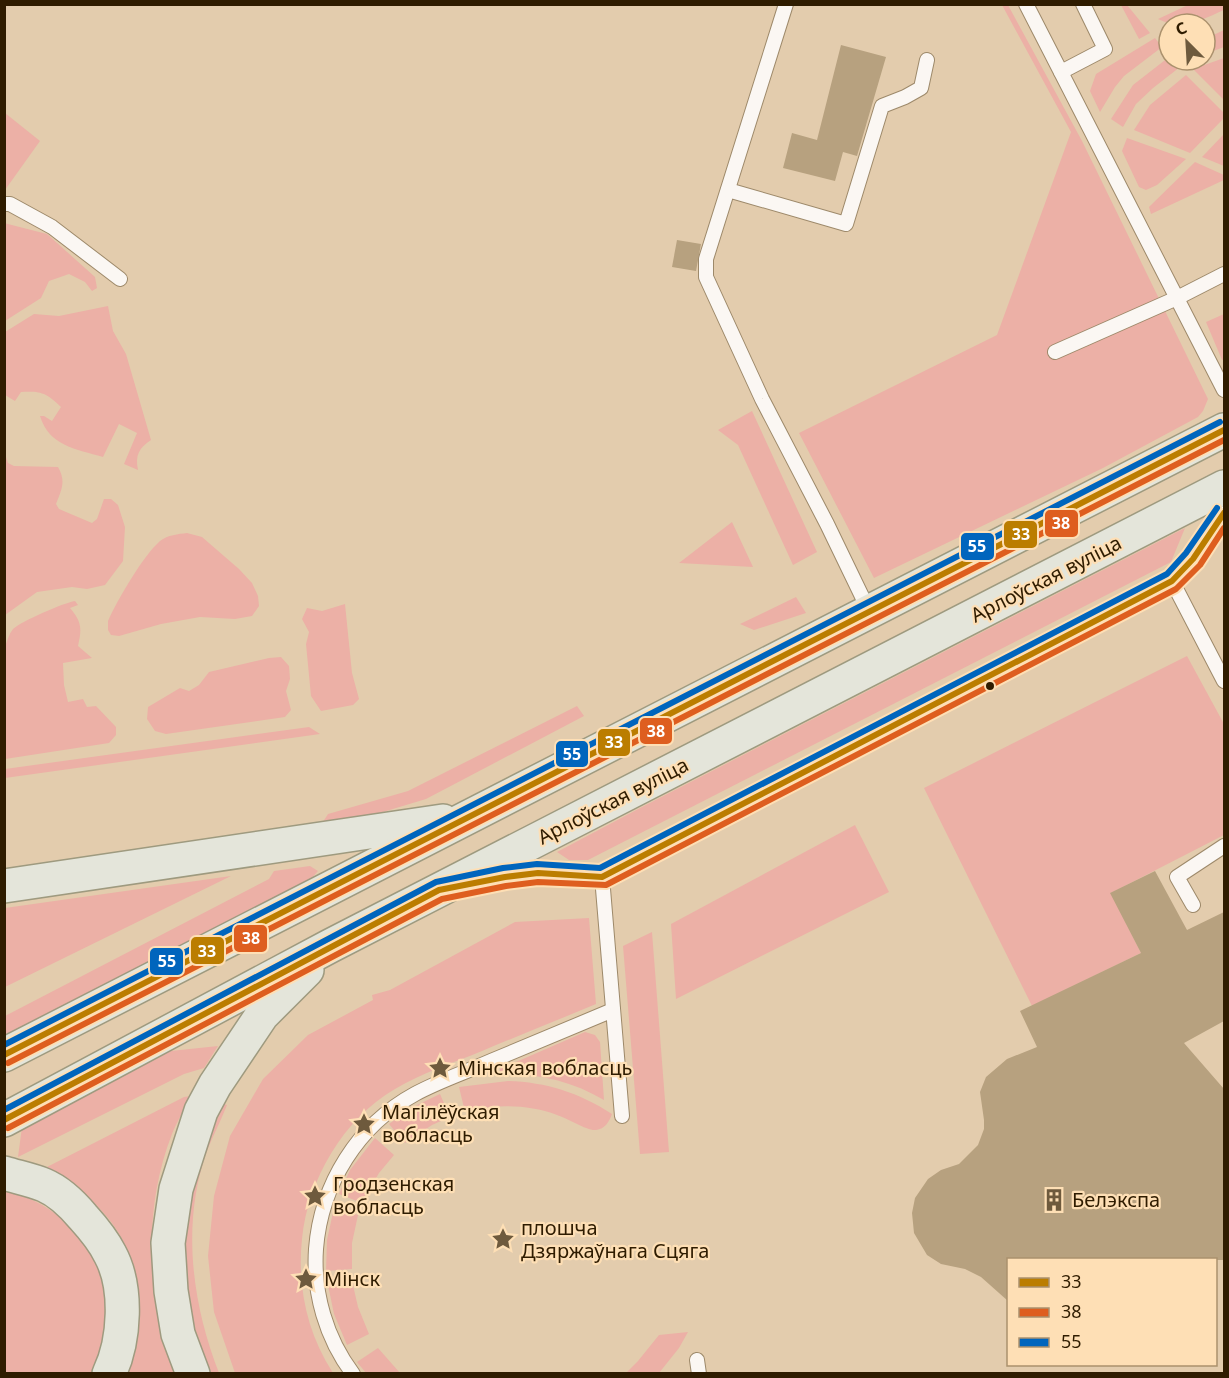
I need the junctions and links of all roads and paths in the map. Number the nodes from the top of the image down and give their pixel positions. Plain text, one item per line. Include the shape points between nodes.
1 (786, 4) edge
2 (1026, 4) edge
3 (1083, 4) edge
4 (927, 60) dead end
5 (1061, 72) junction
6 (728, 189) junction
7 (4, 204) edge
8 (1224, 274) edge
9 (120, 279) dead end
10 (1177, 298) junction
11 (1055, 352) dead end
12 (1224, 390) edge
13 (1224, 430) edge
14 (1224, 487) edge
15 (1224, 513) edge
16 (1172, 581) junction
17 (870, 613) junction
18 (892, 658) junction
19 (1224, 681) edge
20 (468, 817) junction
21 (1224, 846) edge
22 (602, 877) junction
23 (4, 886) edge
24 (439, 890) junction
25 (1193, 905) dead end
26 (330, 946) junction
27 (613, 1010) junction
28 (4, 1055) edge
29 (622, 1116) dead end
30 (4, 1120) edge
31 (4, 1173) edge
32 (109, 1374) edge
33 (193, 1374) edge
34 (353, 1374) edge

1 - 6 lane
2 - 5 lane
3 - 5 lane via 1105,49
4 - 6 lane via 921,88 882,106 846,224
5 - 10 lane
6 - 17 lane via 706,259 706,277 762,399
7 - 9 lane via 52,227
8 - 10 lane
10 - 11 lane
10 - 12 lane
13 - 17 main road
14 - 18 main road, Арлоўская вуліца
15 - 16 lane via 1193,559
16 - 19 lane
16 - 22 lane
17 - 18 main road
17 - 20 main road
18 - 24 main road, Арлоўская вуліца
20 - 23 main road
20 - 28 main road
21 - 25 lane via 1177,877
22 - 24 lane via 538,873
22 - 27 lane
24 - 26 main road, Арлоўская вуліца
26 - 30 main road, Арлоўская вуліца
26 - 33 main road via 262,1015 214,1085 190,1143 168,1244 178,1334
27 - 29 lane
27 - 34 lane via 416,1093 382,1116 350,1152 324,1205 316,1261 327,1327
31 - 32 main road via 46,1185 73,1206 111,1254 122,1304 121,1336

